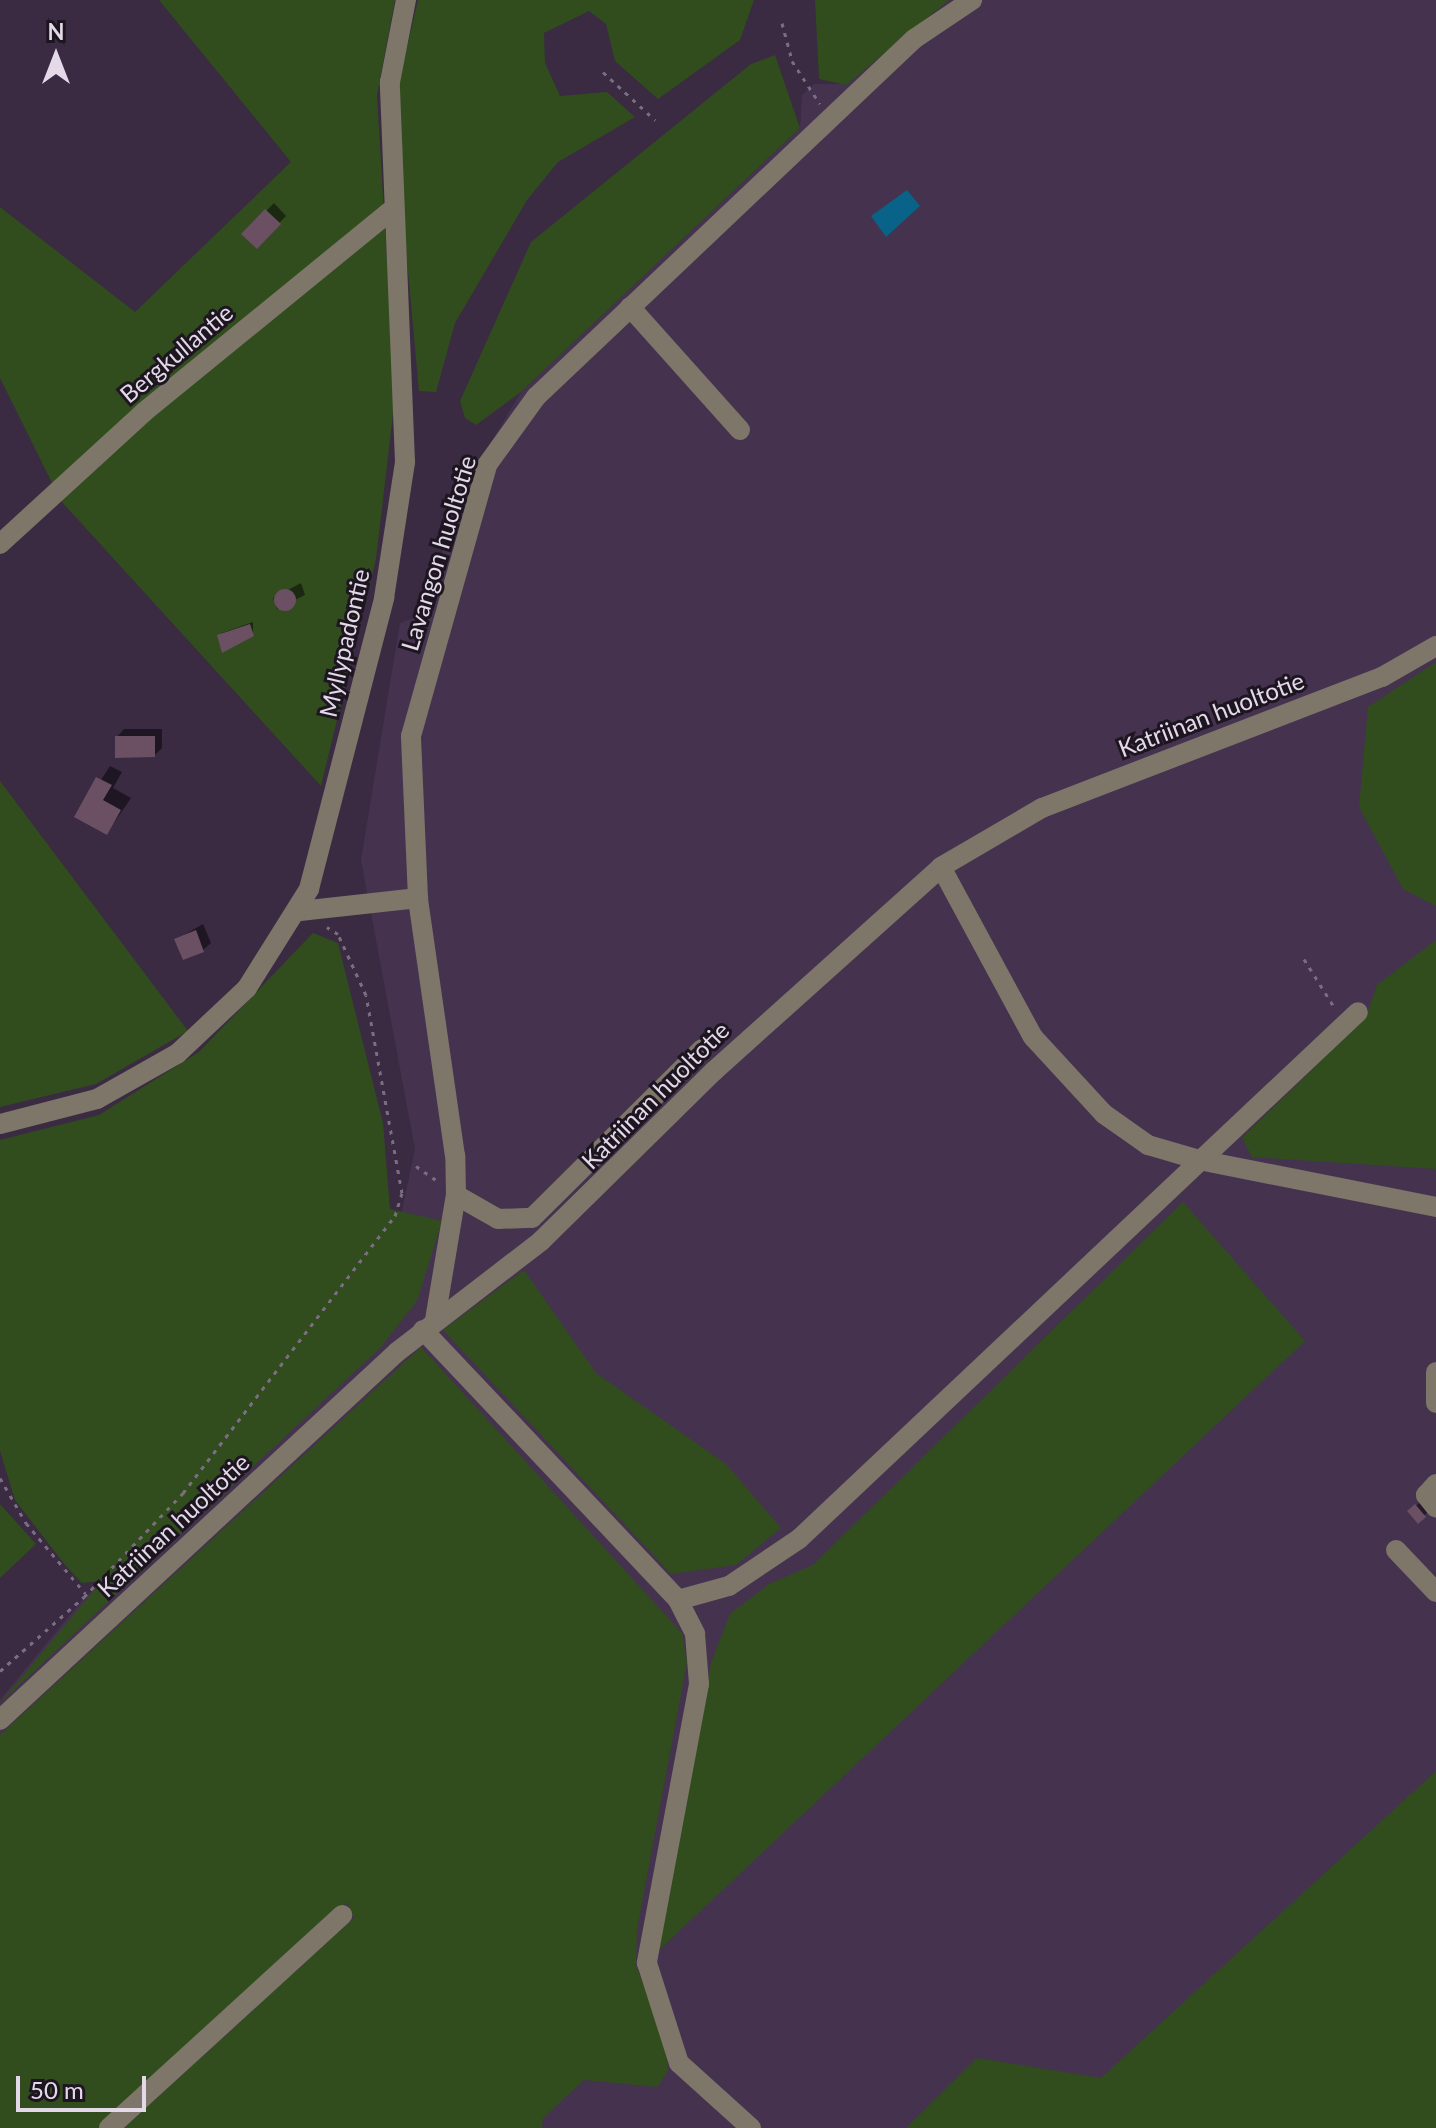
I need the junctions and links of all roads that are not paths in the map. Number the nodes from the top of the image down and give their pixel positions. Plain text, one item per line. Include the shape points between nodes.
1 (406, 0) edge
2 (972, 0) edge
3 (392, 210) junction
4 (630, 307) junction
5 (740, 430) dead end
6 (0, 544) edge
7 (1436, 646) edge
8 (941, 867) junction
9 (418, 898) junction
10 (300, 911) junction
11 (1351, 1018) road end
12 (702, 1049) dead end
13 (0, 1124) edge
14 (1199, 1160) junction
15 (456, 1195) junction
16 (1436, 1207) edge
17 (429, 1325) junction
18 (1436, 1372) edge
19 (1436, 1403) edge
20 (1436, 1484) edge
21 (1436, 1508) edge
22 (1396, 1550) dead end
23 (1436, 1592) edge
24 (678, 1600) junction
25 (0, 1720) edge
26 (342, 1915) dead end
27 (109, 2128) edge
28 (751, 2128) edge

1 - 3 street, Myllypadontie via 390,82
2 - 4 street, Lavangon huoltotie via 914,39
3 - 6 street, Bergkullantie via 144,412
3 - 10 street, Myllypadontie via 405,462 384,598
4 - 5 street
4 - 9 street, Lavangon huoltotie via 536,397 487,465 411,736
7 - 8 street, Katriinan huoltotie via 1382,677 1042,808
8 - 14 street via 1033,1037 1071,1084 1148,1145
8 - 17 street, Katriinan huoltotie via 714,1071 541,1241
9 - 10 street
9 - 15 street, Lavangon huoltotie via 443,1044
10 - 13 street, Myllypadontie via 247,988 177,1054 97,1099
11 - 14 street
12 - 15 street via 532,1218 498,1219
14 - 16 street
14 - 24 street via 799,1539 729,1586
15 - 17 street, Lavangon huoltotie
17 - 24 street
17 - 25 street, Katriinan huoltotie
18 - 19 street
20 - 21 street via 1426,1495
22 - 23 street
24 - 28 street via 695,1634 699,1684 647,1963 679,2063
26 - 27 street

